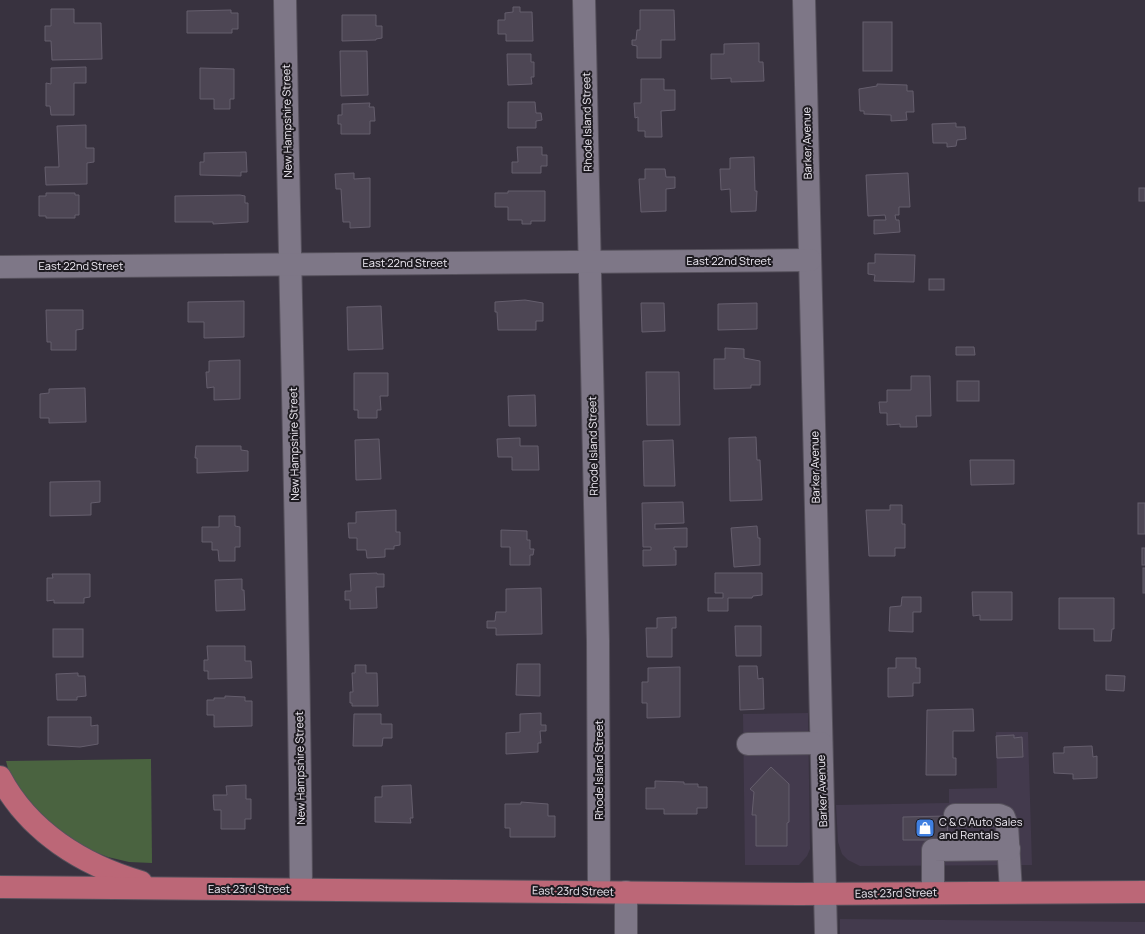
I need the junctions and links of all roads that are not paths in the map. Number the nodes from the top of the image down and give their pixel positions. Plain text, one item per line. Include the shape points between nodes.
1 (285, 0) edge
2 (584, 0) edge
3 (804, 0) edge
4 (810, 260) junction
5 (589, 262) junction
6 (290, 264) junction
7 (0, 267) edge
8 (821, 743) junction
9 (748, 744) dead end
10 (0, 777) edge
11 (955, 815) dead end
12 (1009, 850) junction
13 (0, 887) edge
14 (161, 888) junction
15 (301, 889) junction
16 (599, 892) junction
17 (626, 892) junction
18 (933, 892) junction
19 (1011, 892) junction
20 (1145, 892) edge
21 (825, 894) junction
22 (626, 934) edge
23 (826, 934) edge

1 - 6 street, New Hampshire Street
2 - 5 street, Rhode Island Street
3 - 4 street, Barker Avenue
4 - 5 street, East 22nd Street
4 - 8 street, Barker Avenue
5 - 6 street, East 22nd Street
5 - 16 street, Rhode Island Street via 598,641
6 - 7 street, East 22nd Street
6 - 15 street, New Hampshire Street
8 - 9 street
8 - 21 street, Barker Avenue
10 - 14 main road via 26,815 54,841 120,876
11 - 12 street via 1004,817 1008,825
12 - 18 street via 933,850
12 - 19 street
13 - 14 main road, East 23rd Street
14 - 15 main road, East 23rd Street
15 - 16 main road, East 23rd Street
16 - 17 main road, East 23rd Street
17 - 21 main road, East 23rd Street
17 - 22 street
18 - 19 main road, East 23rd Street
18 - 21 main road, East 23rd Street
19 - 20 main road, East 23rd Street
21 - 23 street, Barker Avenue

